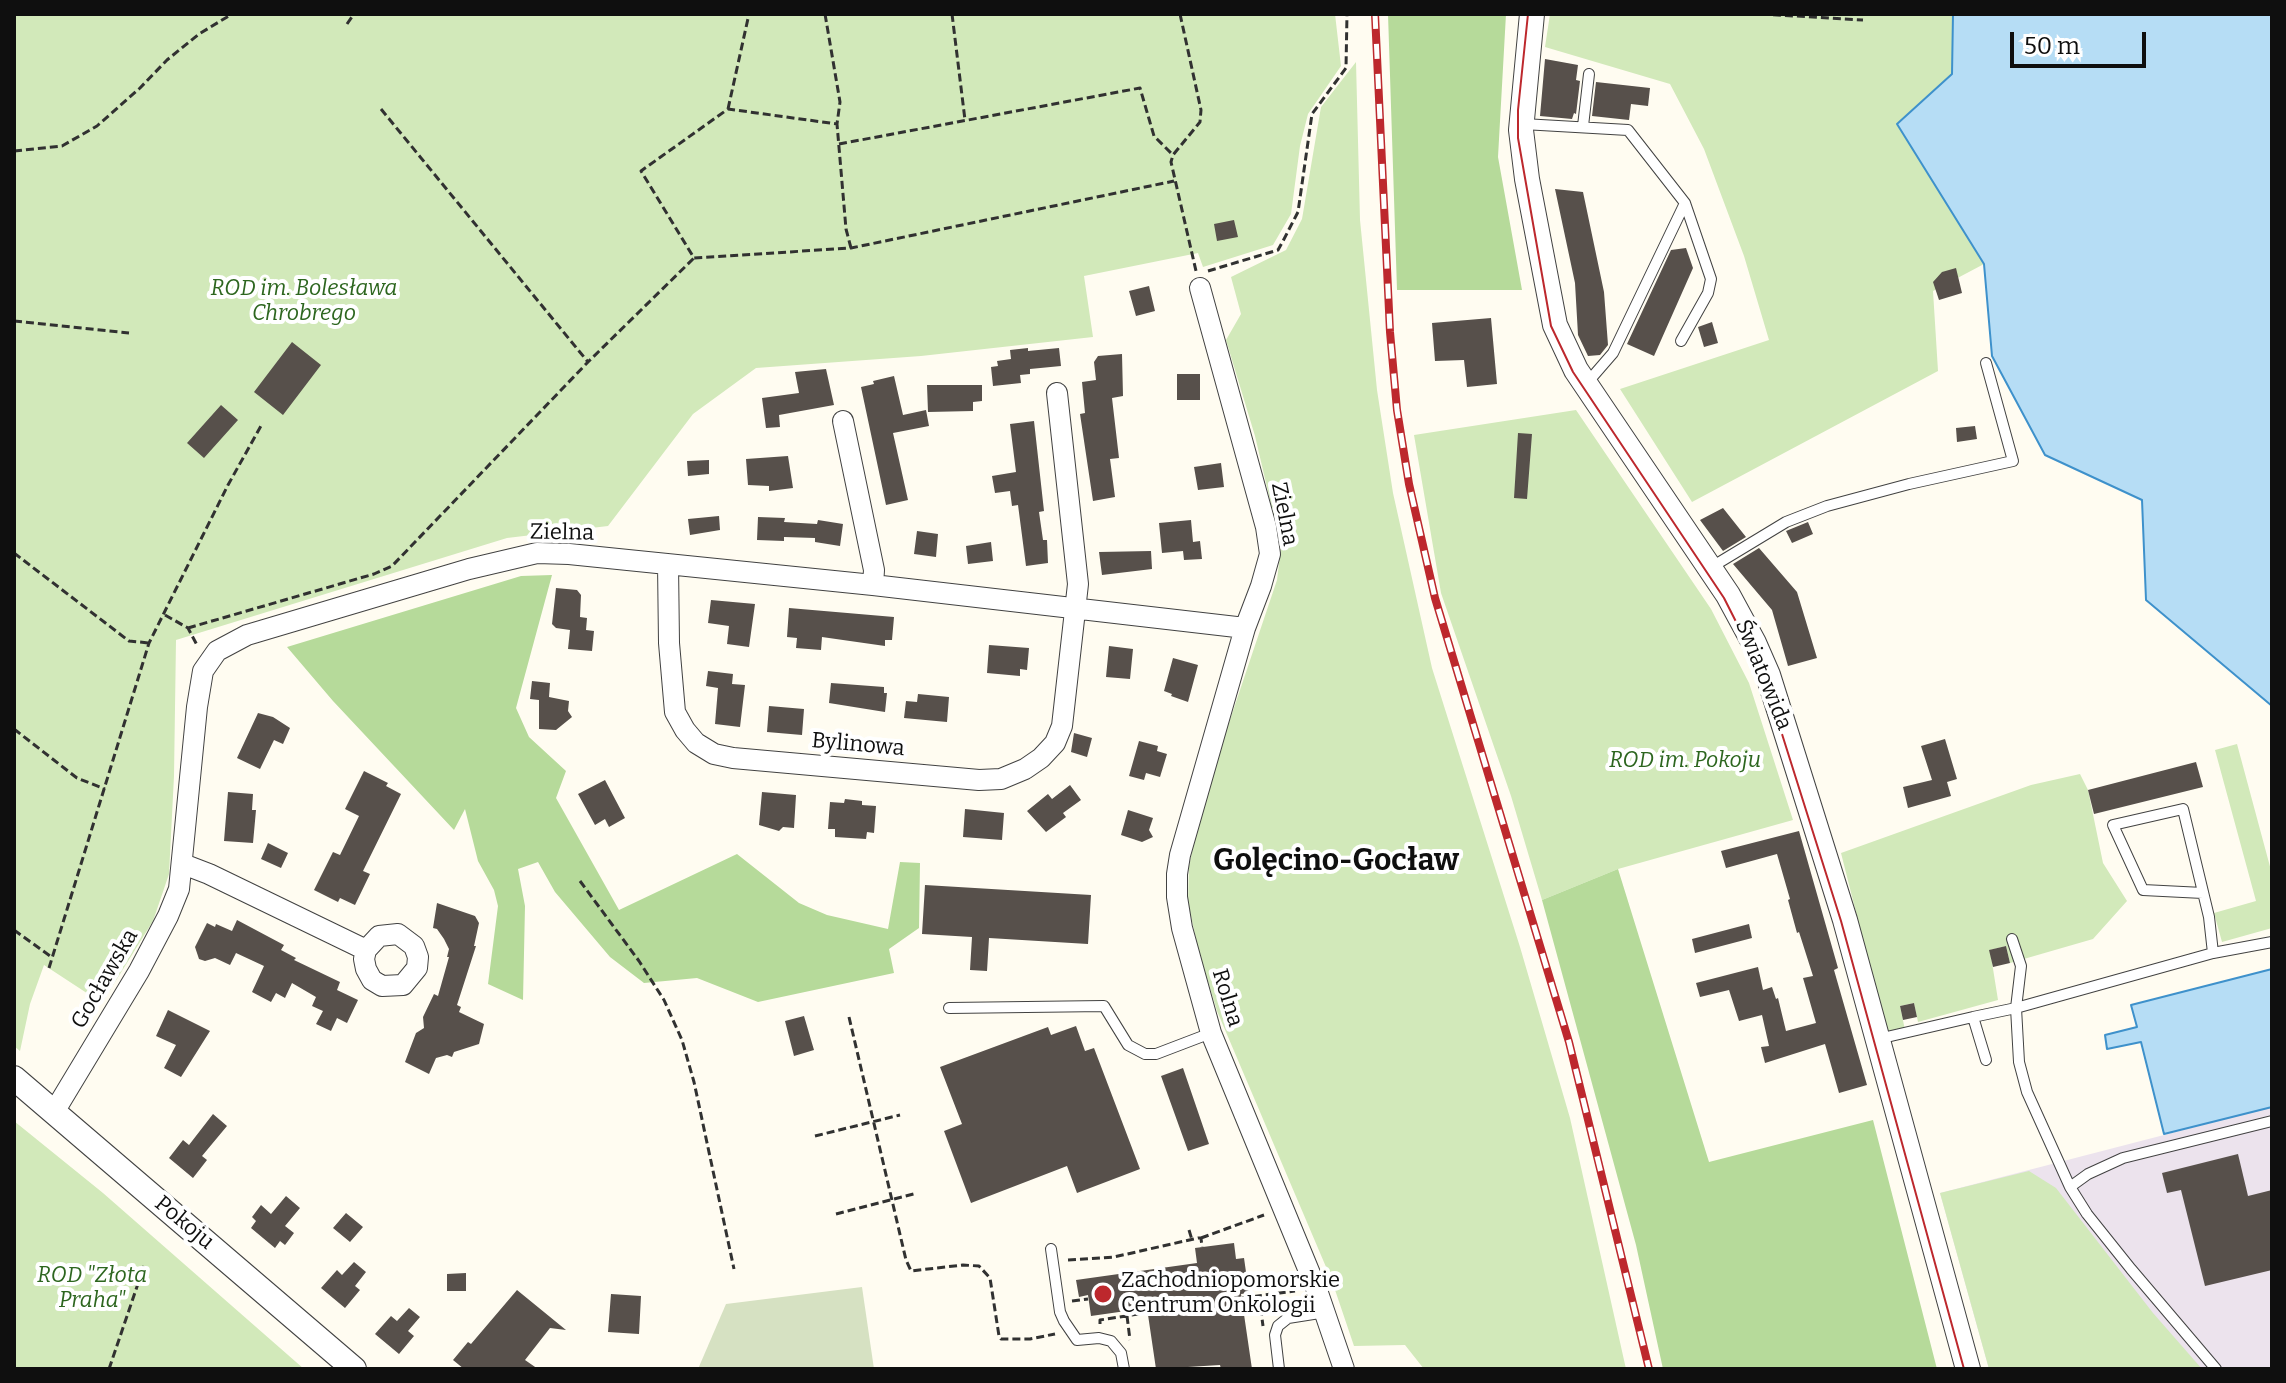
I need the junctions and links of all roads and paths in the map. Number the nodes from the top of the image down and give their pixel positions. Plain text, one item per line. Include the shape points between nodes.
1 (232, 14) edge
2 (354, 14) edge
3 (749, 14) edge
4 (825, 14) edge
5 (952, 14) edge
6 (1180, 14) edge
7 (1347, 14) edge
8 (1532, 14) edge
9 (1761, 14) edge
10 (1863, 20) dead end
11 (347, 24) dead end
12 (1589, 74) dead end
13 (381, 109) dead end
14 (728, 109) junction
15 (965, 120) junction
16 (1521, 123) junction
17 (837, 124) junction
18 (1583, 126) junction
19 (839, 144) junction
20 (14, 151) edge
21 (1173, 155) junction
22 (1174, 181) junction
23 (1685, 203) junction
24 (851, 248) junction
25 (1191, 254) dead end
26 (694, 258) junction
27 (1199, 282) joint
28 (14, 321) edge
29 (129, 333) dead end
30 (1681, 341) dead end
31 (588, 362) junction
32 (1986, 363) dead end
33 (1586, 385) junction
34 (1057, 393) dead end
35 (843, 421) dead end
36 (262, 424) dead end
37 (14, 553) edge
38 (668, 564) junction
39 (1710, 568) junction
40 (873, 585) junction
41 (1074, 607) junction
42 (165, 615) junction
43 (188, 628) junction
44 (1245, 628) junction
45 (190, 636) dead end
46 (149, 643) junction
47 (217, 651) joint
48 (14, 729) edge
49 (105, 789) junction
50 (183, 864) junction
51 (580, 881) dead end
52 (2203, 893) junction
53 (14, 930) edge
54 (2012, 939) dead end
55 (2272, 942) edge
56 (366, 950) dead end
57 (2213, 953) junction
58 (53, 958) junction
59 (49, 968) dead end
60 (949, 1008) dead end
61 (2016, 1008) junction
62 (849, 1017) dead end
63 (1973, 1017) junction
64 (1211, 1033) junction
65 (1878, 1039) junction
66 (1986, 1060) dead end
67 (14, 1078) edge
68 (54, 1112) junction
69 (900, 1115) dead end
70 (874, 1121) junction
71 (2272, 1121) edge
72 (815, 1136) dead end
73 (2070, 1187) junction
74 (917, 1193) dead end
75 (892, 1200) junction
76 (836, 1214) dead end
77 (1272, 1216) dead end
78 (1189, 1230) dead end
79 (1201, 1238) junction
80 (1192, 1240) junction
81 (1202, 1247) dead end
82 (1051, 1249) dead end
83 (144, 1266) dead end
84 (1064, 1266) dead end
85 (734, 1269) dead end
86 (1306, 1289) dead end
87 (1242, 1298) dead end
88 (1088, 1299) dead end
89 (1203, 1304) dead end
90 (1166, 1310) junction
91 (1326, 1312) junction
92 (1167, 1317) dead end
93 (1074, 1324) junction
94 (109, 1369) edge
95 (354, 1369) edge
96 (1124, 1369) edge
97 (1279, 1369) edge
98 (1344, 1369) edge
99 (1968, 1369) edge
100 (2216, 1369) edge

1 - 20 path via 167,60 97,126 62,146
2 - 11 path
3 - 14 path
4 - 17 path via 840,102
5 - 15 path
6 - 21 path via 1201,110 1196,131
7 - 27 path via 1346,68 1312,114 1298,212 1278,250
8 - 16 street, Światowida
9 - 10 path
12 - 18 lane
13 - 31 path
14 - 17 path
14 - 26 path via 641,171
15 - 19 path
15 - 21 path via 1140,88 1154,136
16 - 18 lane
16 - 33 street, Światowida via 1553,319
17 - 19 path
18 - 23 lane via 1628,130
19 - 24 path
21 - 22 path
22 - 24 path
22 - 25 path
23 - 30 lane via 1711,279
23 - 33 lane via 1613,353
24 - 26 path
26 - 31 path
27 - 44 street, Zielna via 1270,554
28 - 29 path
31 - 43 path via 392,566
32 - 39 lane via 2013,461 1827,506 1786,522
33 - 39 street, Światowida
34 - 41 street via 1078,584
35 - 40 street
36 - 42 path
37 - 46 path via 129,641
38 - 40 street, Zielna
38 - 41 street, Bylinowa via 675,712 696,743 733,758 979,780 1001,779 1025,769 1055,743 1062,726
38 - 47 street, Zielna via 569,554 509,558 247,635
39 - 65 street, Światowida via 1747,630 1775,694
40 - 41 street, Zielna
41 - 44 street, Zielna
42 - 43 path
42 - 46 path
43 - 45 path
44 - 64 street, Rolna via 1177,874 1182,928
46 - 49 path
47 - 50 street, Gocławska via 203,671 197,707
48 - 49 path via 77,778
49 - 58 path
50 - 56 street
50 - 68 street, Gocławska via 168,916
51 - 85 path via 648,974 682,1040
52 - 52 lane via 2183,809 2113,825 2143,890
52 - 57 lane
53 - 58 path
54 - 61 lane via 2021,966
55 - 57 lane
57 - 61 lane
58 - 59 path
60 - 64 lane via 1104,1006 1128,1045 1145,1054
61 - 63 lane
61 - 73 lane via 2019,1062 2027,1092
62 - 70 path
63 - 65 lane
63 - 66 lane
64 - 91 street, Rolna
65 - 99 street, Światowida
67 - 68 street, Pokoju
68 - 95 street, Pokoju
69 - 70 path
70 - 72 path
70 - 75 path
71 - 73 lane via 2123,1158
73 - 100 lane
74 - 75 path
75 - 76 path
75 - 93 path via 911,1271 971,1265 986,1272 1001,1339 1030,1339 1063,1332
77 - 79 path via 1259,1215
78 - 80 path
79 - 80 path
79 - 81 path
80 - 84 path via 1114,1257 1072,1258
82 - 93 lane via 1060,1312
83 - 94 path
86 - 87 path
88 - 93 path via 1068,1301
89 - 90 path
90 - 92 path
90 - 93 path via 1100,1320 1100,1326
91 - 97 lane via 1288,1318 1278,1326
91 - 98 street, Rolna
93 - 96 lane via 1077,1340 1111,1341 1121,1353

